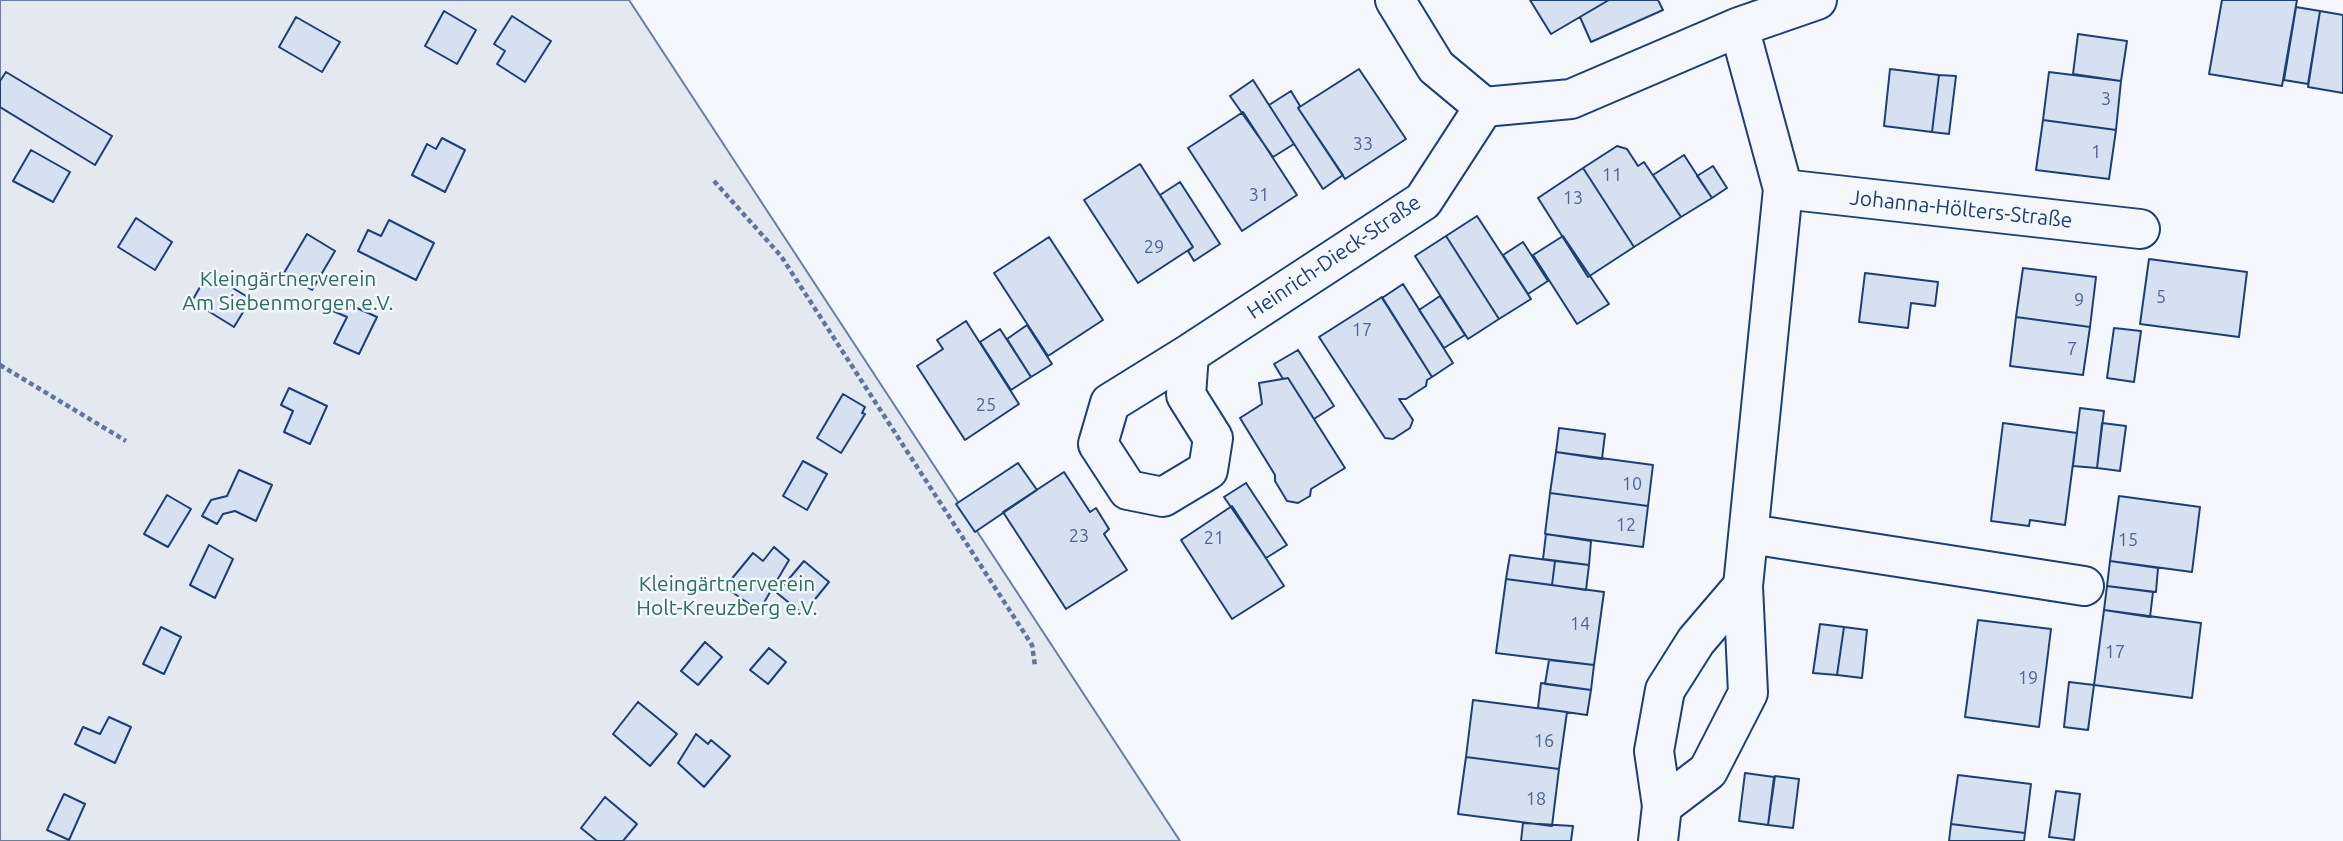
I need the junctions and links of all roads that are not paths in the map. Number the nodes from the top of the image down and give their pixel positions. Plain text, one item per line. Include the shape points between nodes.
1 (1395, 0) edge
2 (1817, 0) edge
3 (1739, 27) junction
4 (1485, 107) junction
5 (1783, 189) junction
6 (2140, 229) dead end
7 (1189, 355) dead end
8 (1750, 534) junction
9 (1744, 586) junction
10 (2084, 586) dead end
11 (1660, 824) edge

1 - 4 street via 1436,67
2 - 3 street
3 - 4 street via 1571,99
3 - 5 street
4 - 7 street, Heinrich-Dieck-Straße via 1423,201
5 - 6 street, Johanna-Hölters-Straße
5 - 8 street
8 - 9 street
8 - 10 street
9 - 11 street via 1696,641 1665,690 1654,751
9 - 11 street via 1748,693 1708,771

